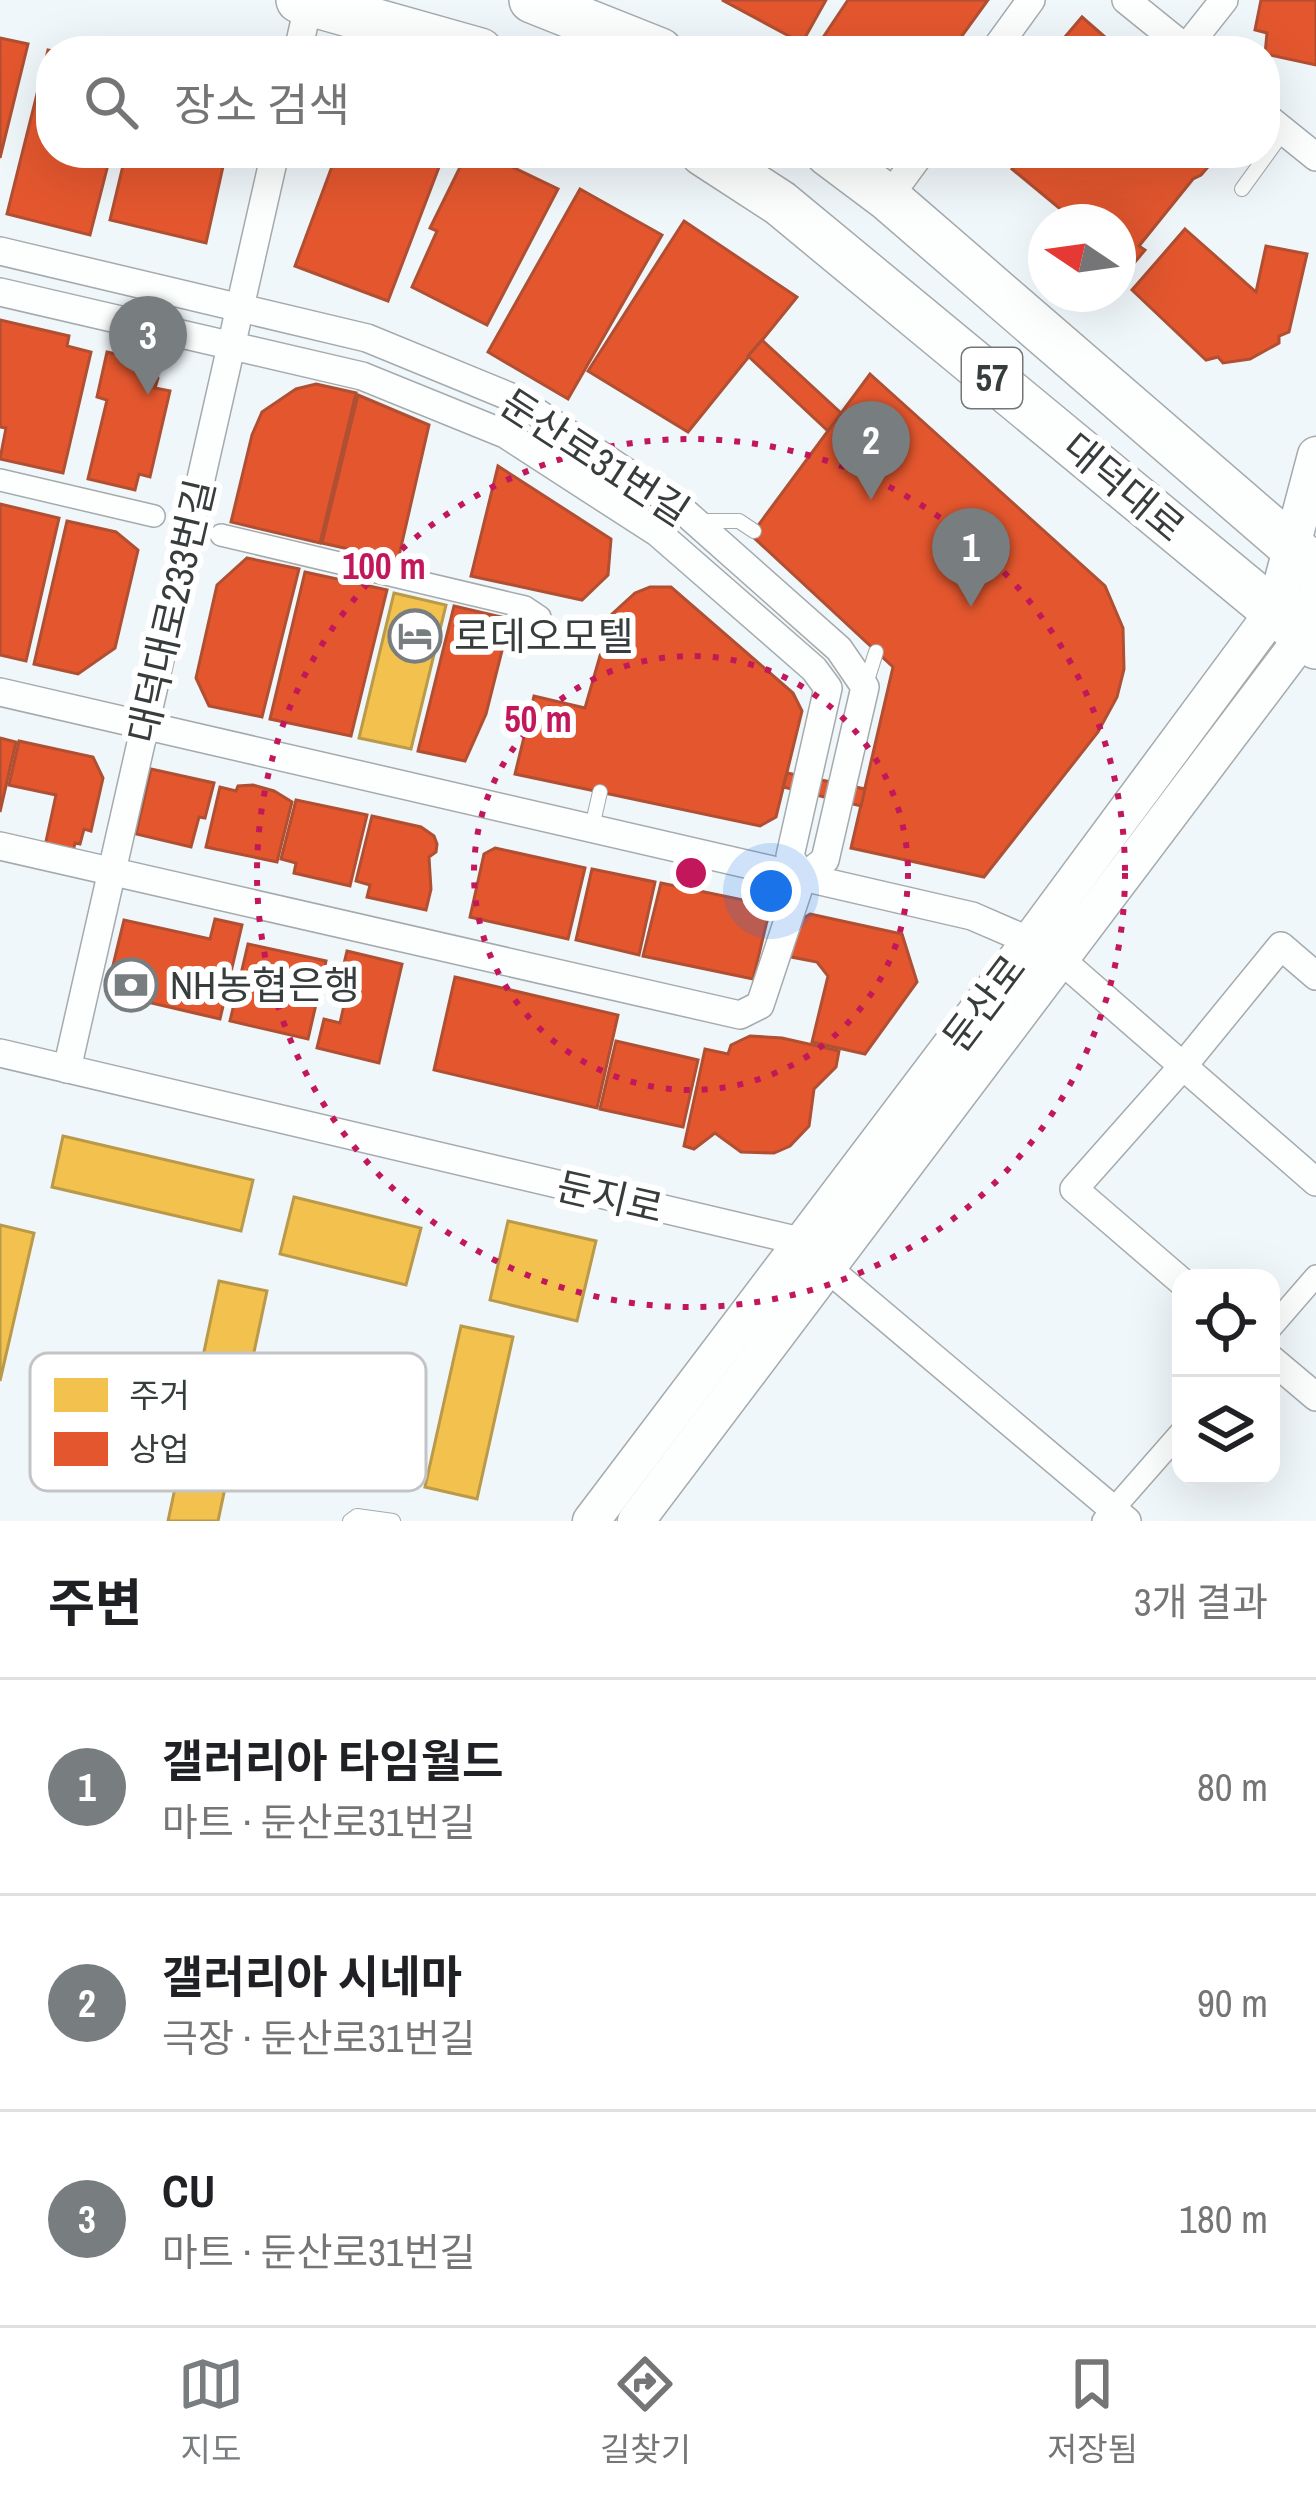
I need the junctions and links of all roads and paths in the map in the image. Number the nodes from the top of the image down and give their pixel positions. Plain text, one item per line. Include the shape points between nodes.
1 (532, 0) edge
2 (1030, 0) edge
3 (1126, 0) edge
4 (1224, 0) edge
5 (306, 1) edge
6 (300, 36) edge
7 (428, 36) edge
8 (622, 36) edge
9 (1005, 36) edge
10 (1171, 36) edge
11 (1198, 36) edge
12 (1280, 127) edge
13 (1316, 157) edge
14 (271, 168) edge
15 (726, 168) edge
16 (848, 168) edge
17 (910, 168) edge
18 (1252, 168) edge
19 (1242, 189) dead end
20 (888, 199) junction
21 (0, 251) edge
22 (0, 292) edge
23 (239, 307) junction
24 (231, 344) junction
25 (1316, 455) edge
26 (0, 480) edge
27 (154, 516) dead end
28 (695, 521) junction
29 (754, 531) dead end
30 (220, 535) dead end
31 (1304, 559) edge
32 (1316, 592) edge
33 (540, 617) dead end
34 (1298, 631) edge
35 (876, 652) dead end
36 (865, 687) junction
37 (0, 692) edge
38 (145, 724) junction
39 (600, 792) dead end
40 (592, 827) junction
41 (0, 846) edge
42 (112, 871) junction
43 (802, 878) junction
44 (1045, 950) junction
45 (1316, 976) edge
46 (0, 1053) edge
47 (1183, 1066) junction
48 (67, 1069) junction
49 (1316, 1182) edge
50 (815, 1255) junction
51 (1172, 1273) edge
52 (1316, 1276) edge
53 (1280, 1318) edge
54 (1280, 1366) edge
55 (1316, 1397) edge
56 (1172, 1444) edge
57 (1115, 1517) edge
58 (350, 1521) edge
59 (393, 1521) edge
60 (591, 1521) edge
61 (636, 1521) edge

1 - 8 main road
2 - 9 street
3 - 10 street
4 - 11 street
5 - 6 street
5 - 7 main road
12 - 13 street
14 - 23 street, 대덕대로233번길
15 - 34 main road, 대덕대로 / 57 via 780,203
16 - 20 main road, 대덕대로 / 57
17 - 20 street
18 - 19 lane
20 - 31 main road, 대덕대로 / 57
21 - 23 street, 둔산로31번길
22 - 24 street, 둔산로31번길
23 - 24 street, 대덕대로233번길
23 - 28 street, 둔산로31번길 via 367,338 518,400
24 - 38 street, 대덕대로233번길
24 - 43 street, 둔산로31번길 via 362,376 505,434 658,533 814,669 828,688 790,856
25 - 31 street, 둔산로
26 - 27 street
28 - 29 lane via 739,521
28 - 36 street, 둔산로31번길 via 839,650
30 - 33 street
31 - 34 street, 둔산로
32 - 34 street, 둔산로
34 - 44 street, 둔산로
35 - 36 lane
36 - 43 street via 825,860
37 - 38 street
38 - 40 street
38 - 42 street, 대덕대로233번길
39 - 40 lane
40 - 43 street
41 - 42 street
42 - 43 street via 740,1015 760,1005
42 - 48 street, 대덕대로233번길
43 - 44 street via 972,916
44 - 47 street, 둔산로
44 - 50 street, 둔산로
45 - 47 street via 1281,946
46 - 48 street, 둔지로
47 - 49 street, 둔산로
47 - 51 street via 1074,1190
48 - 50 street, 둔지로
50 - 57 street, 둔지로
50 - 60 street, 둔산로
50 - 61 street, 둔산로
52 - 53 street
54 - 55 street
56 - 57 street
58 - 59 lane

